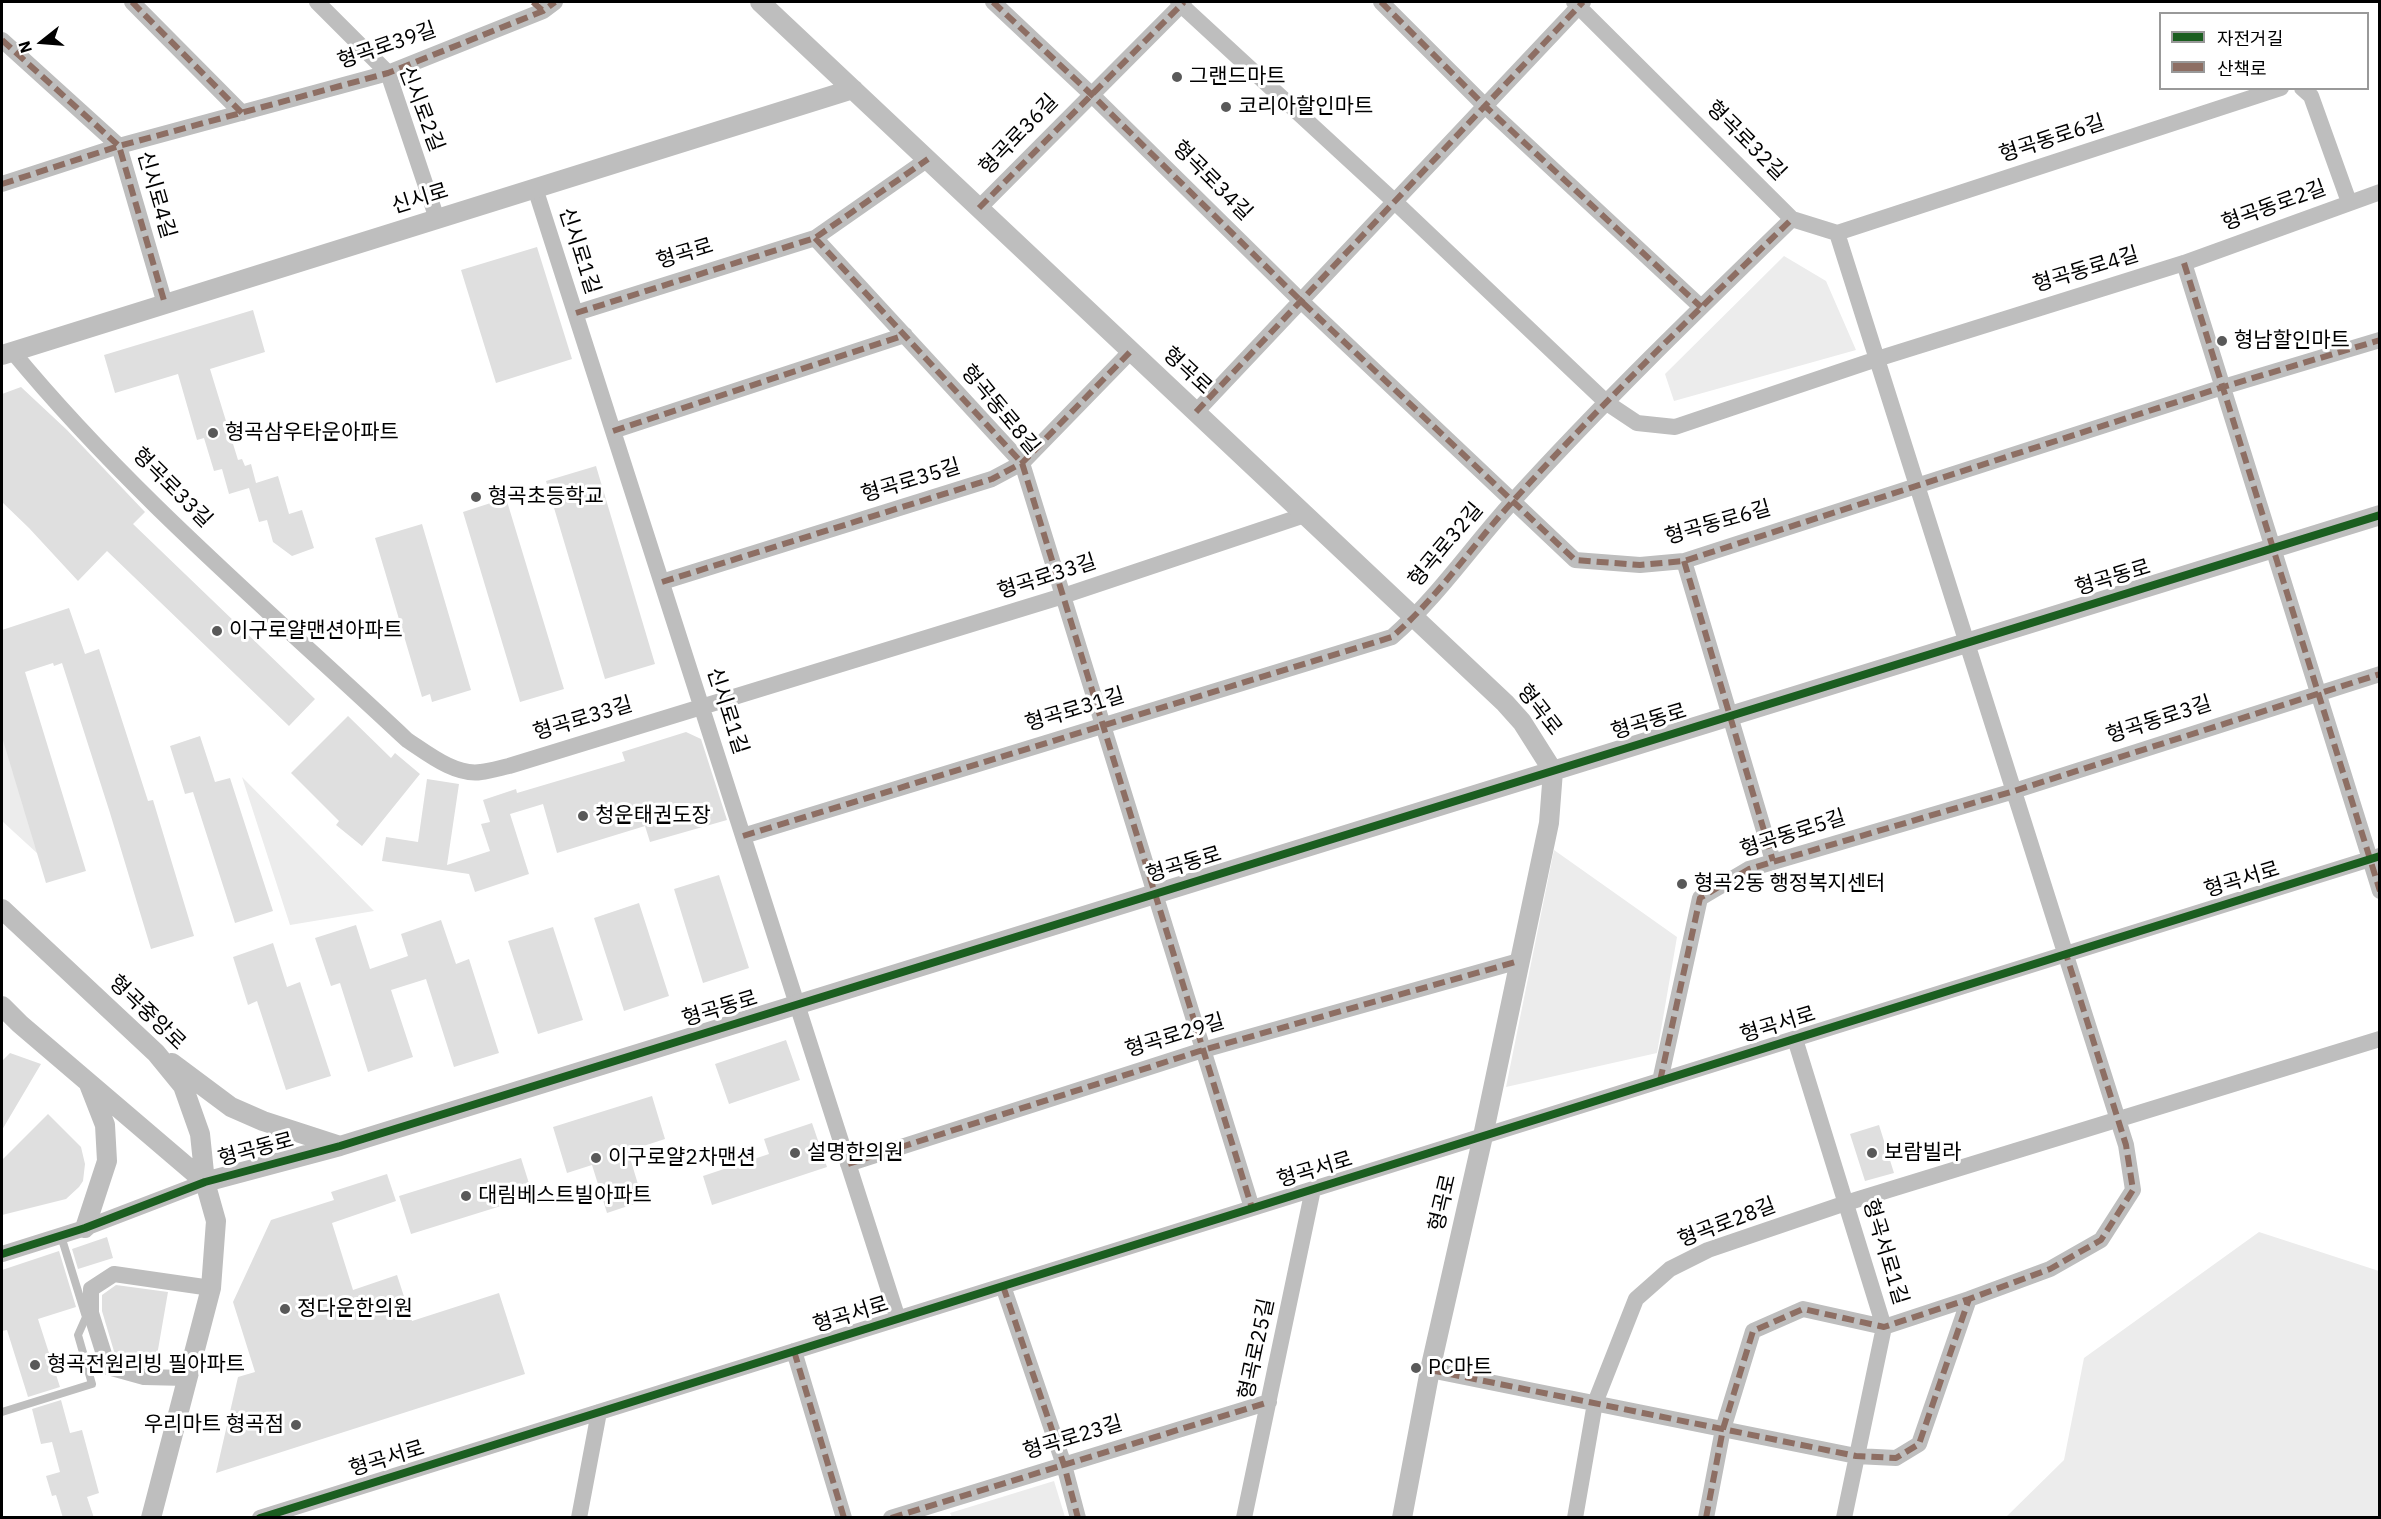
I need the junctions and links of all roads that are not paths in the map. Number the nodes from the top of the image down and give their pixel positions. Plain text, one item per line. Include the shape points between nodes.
1 (132, 2) edge
2 (316, 2) edge
3 (760, 2) edge
4 (993, 2) edge
5 (1181, 2) edge
6 (1381, 2) edge
7 (1579, 3) edge
8 (544, 5) edge
9 (2, 40) edge
10 (388, 73) junction
11 (853, 89) junction
12 (2275, 90) edge
13 (2304, 90) edge
14 (1091, 94) junction
15 (1485, 106) junction
16 (242, 113) junction
17 (119, 146) junction
18 (928, 159) junction
19 (2, 184) edge
20 (536, 188) junction
21 (2379, 192) edge
22 (1395, 202) junction
23 (2349, 202) junction
24 (979, 208) junction
25 (437, 219) junction
26 (1792, 219) junction
27 (1837, 233) junction
28 (815, 238) junction
29 (2184, 263) junction
30 (1301, 301) junction
31 (165, 304) junction
32 (1701, 307) junction
33 (576, 313) junction
34 (905, 335) junction
35 (2379, 340) edge
36 (1131, 351) junction
37 (7, 353) edge
38 (1877, 359) junction
39 (2223, 387) junction
40 (1607, 403) junction
41 (1196, 412) junction
42 (613, 431) junction
43 (1022, 463) junction
44 (1917, 485) junction
45 (1513, 502) junction
46 (1305, 515) junction
47 (2379, 515) edge
48 (2273, 548) junction
49 (1684, 561) junction
50 (662, 582) junction
51 (1063, 596) junction
52 (1414, 618) junction
53 (1966, 641) junction
54 (2379, 674) edge
55 (2318, 692) junction
56 (701, 706) junction
57 (1730, 717) junction
58 (1102, 725) junction
59 (1553, 771) junction
60 (2014, 791) junction
61 (743, 836) junction
62 (2374, 858) edge
63 (1773, 861) junction
64 (2379, 891) edge
65 (1155, 893) junction
66 (2, 909) edge
67 (2066, 954) junction
68 (1519, 961) junction
69 (797, 1004) junction
70 (2, 1006) edge
71 (1795, 1039) junction
72 (2379, 1039) edge
73 (1203, 1050) junction
74 (156, 1053) junction
75 (1660, 1081) junction
76 (89, 1084) junction
77 (2118, 1119) junction
78 (1483, 1136) junction
79 (340, 1146) junction
80 (848, 1164) junction
81 (205, 1182) junction
82 (1313, 1189) junction
83 (1846, 1203) junction
84 (1252, 1208) junction
85 (86, 1228) junction
86 (61, 1236) junction
87 (2, 1254) edge
88 (1003, 1286) junction
89 (211, 1288) junction
90 (1969, 1299) junction
91 (898, 1318) junction
92 (1884, 1327) junction
93 (794, 1351) junction
94 (1430, 1370) junction
95 (187, 1378) junction
96 (1269, 1402) junction
97 (1595, 1403) junction
98 (2, 1412) edge
99 (599, 1412) junction
100 (1723, 1429) junction
101 (1856, 1456) junction
102 (1064, 1465) junction
103 (151, 1518) edge
104 (260, 1518) edge
105 (579, 1518) edge
106 (844, 1518) edge
107 (891, 1518) edge
108 (1078, 1518) edge
109 (1244, 1518) edge
110 (1402, 1518) edge
111 (1575, 1518) edge
112 (1706, 1518) edge
113 (1844, 1518) edge

1 - 16 street
2 - 10 street, 신시로2길
3 - 11 street, 형곡로
4 - 14 street, 형곡로36길
5 - 14 street, 형곡로36길
5 - 22 street
6 - 15 street
7 - 15 street
7 - 26 street, 형곡로32길
8 - 10 street, 형곡로39길
9 - 17 street, 신시로4길
10 - 16 street, 형곡로39길
10 - 25 street, 신시로2길
11 - 18 street, 형곡로
11 - 20 street, 신시로
12 - 27 street, 형곡동로6길
13 - 23 street via 2311,96
14 - 24 street, 형곡로36길
14 - 30 street, 형곡로34길
15 - 22 street
15 - 32 street
16 - 17 street, 형곡로39길
17 - 19 street, 형곡로39길
17 - 31 street, 신시로4길
18 - 24 street, 형곡로
18 - 28 street, 형곡로
20 - 25 street, 신시로
20 - 33 street, 신시로1길
21 - 23 street, 형곡동로2길
22 - 30 street
22 - 40 street
23 - 29 street, 형곡동로2길
24 - 36 street, 형곡로
25 - 31 street, 신시로
26 - 27 street
26 - 32 street, 형곡로32길
27 - 38 street
28 - 33 street, 형곡로
28 - 34 street, 형곡동로8길
29 - 38 street, 형곡동로4길
29 - 39 street
30 - 41 street
30 - 45 street, 형곡로32길
31 - 37 street, 신시로
32 - 40 street, 형곡로32길
33 - 42 street, 신시로1길
34 - 42 street
34 - 43 street, 형곡동로8길
35 - 39 street
36 - 41 street, 형곡로
36 - 43 street, 형곡로35길
37 - 56 street, 형곡로33길 via 191,539 407,740 457,769 478,773 509,766
38 - 40 street via 1675,427 1637,423
38 - 44 street
39 - 44 street
39 - 48 street
40 - 45 street, 형곡로32길
41 - 46 street, 형곡로
42 - 50 street, 신시로1길
43 - 50 street, 형곡로35길 via 992,479
43 - 51 street, 형곡동로8길
44 - 49 street, 형곡동로6길
44 - 53 street
45 - 49 street, 형곡동로6길 via 1575,560 1640,565
45 - 52 street, 형곡로32길
46 - 51 street, 형곡로33길
46 - 52 street, 형곡로
47 - 48 street, 형곡동로
48 - 53 street, 형곡동로
48 - 55 street
49 - 57 street
50 - 56 street, 신시로1길
51 - 56 street, 형곡로33길
51 - 58 street, 형곡동로8길
52 - 58 street, 형곡로31길 via 1392,637
52 - 59 street, 형곡로 via 1505,703
53 - 57 street, 형곡동로
53 - 60 street
54 - 55 street, 형곡동로3길
55 - 60 street, 형곡동로3길
55 - 62 street
56 - 61 street, 신시로1길
57 - 59 street, 형곡동로
57 - 63 street
58 - 61 street, 형곡로31길
58 - 65 street, 형곡동로8길
59 - 65 street, 형곡동로
59 - 68 street, 형곡로 via 1550,823
60 - 63 street, 형곡동로5길
60 - 67 street
61 - 69 street, 신시로1길
62 - 64 street
62 - 67 street, 형곡서로
63 - 75 street, 형곡동로5길 via 1749,869 1700,898
65 - 69 street, 형곡동로
65 - 73 street
66 - 74 street, 형곡중앙로
67 - 71 street, 형곡서로
67 - 77 street
68 - 73 street, 형곡로29길
68 - 78 street, 형곡로
69 - 79 street, 형곡동로
69 - 80 street, 형곡서로
70 - 76 street
71 - 75 street, 형곡서로
71 - 83 street, 형곡서로1길
72 - 77 street
73 - 80 street, 형곡로29길
73 - 84 street
74 - 79 street via 231,1107
74 - 81 street, 형곡중앙로 via 183,1086 190,1103 200,1134
75 - 78 street, 형곡서로
76 - 81 street
76 - 85 street via 105,1125 107,1161
77 - 83 street
77 - 90 street via 2133,1190 2101,1240 2050,1269
78 - 82 street, 형곡서로
78 - 94 street, 형곡로
79 - 81 street, 형곡동로
80 - 91 street, 형곡서로
81 - 85 street, 형곡동로
81 - 89 street, 형곡중앙로 via 216,1221
82 - 84 street, 형곡서로
82 - 96 street, 형곡로25길
83 - 92 street, 형곡서로1길
83 - 97 street, 형곡로28길 via 1708,1250 1670,1269 1636,1299
84 - 88 street, 형곡서로
85 - 86 street, 형곡동로
86 - 87 street, 형곡동로
86 - 98 lane via 86,1317 78,1335 92,1384
88 - 91 street, 형곡서로
88 - 102 street
89 - 95 street, 형곡중앙로
89 - 95 street via 114,1274 92,1289 91,1312 108,1366 144,1377
90 - 92 street
90 - 101 street via 1919,1444 1896,1458
91 - 93 street, 형곡서로
92 - 100 street via 1803,1309 1753,1331
92 - 101 street, 형곡서로1길
93 - 99 street, 형곡서로
93 - 106 street
94 - 97 street
94 - 110 street, 형곡로
95 - 103 street, 형곡중앙로
96 - 102 street, 형곡로23길
96 - 109 street, 형곡로25길
97 - 100 street
97 - 111 street, 형곡로28길
99 - 104 street, 형곡서로
99 - 105 street
100 - 101 street
100 - 112 street
101 - 113 street, 형곡서로1길
102 - 107 street, 형곡로23길
102 - 108 street

